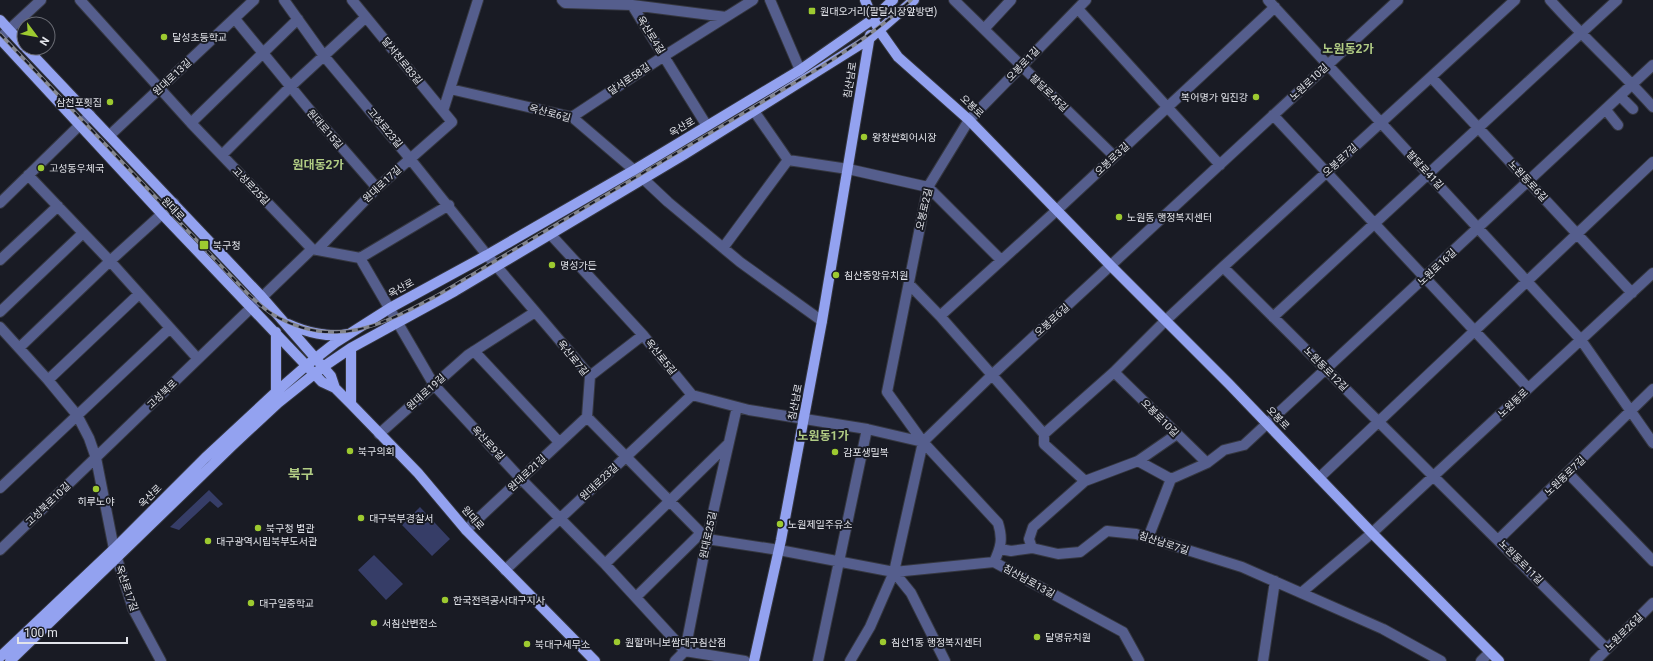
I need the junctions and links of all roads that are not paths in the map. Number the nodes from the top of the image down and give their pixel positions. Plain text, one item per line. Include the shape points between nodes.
1 (41, 0) edge
2 (80, 0) edge
3 (254, 0) edge
4 (284, 0) edge
5 (352, 0) edge
6 (478, 0) edge
7 (562, 0) edge
8 (752, 0) edge
9 (770, 0) edge
10 (865, 0) edge
11 (893, 0) edge
12 (914, 0) edge
13 (954, 0) edge
14 (1011, 0) edge
15 (1086, 0) edge
16 (1398, 0) edge
17 (1515, 0) edge
18 (1550, 0) edge
19 (1617, 0) edge
20 (634, 2) edge
21 (1272, 3) edge
22 (1078, 9) junction
23 (366, 17) junction
24 (726, 17) junction
25 (235, 19) junction
26 (298, 19) junction
27 (873, 19) junction
28 (0, 20) edge
29 (984, 29) junction
30 (9, 30) junction
31 (879, 30) junction
32 (1580, 34) junction
33 (16, 37) edge
34 (0, 39) edge
35 (869, 39) junction
36 (263, 54) junction
37 (34, 56) edge
38 (324, 56) junction
39 (664, 56) junction
40 (1328, 64) junction
41 (1653, 65) edge
42 (1022, 66) junction
43 (800, 70) junction
44 (1431, 77) junction
45 (1632, 84) junction
46 (290, 87) junction
47 (159, 89) junction
48 (450, 89) junction
49 (1620, 96) junction
50 (1167, 107) junction
51 (1653, 108) edge
52 (1633, 109) dead end
53 (1606, 110) junction
54 (443, 111) junction
55 (754, 111) junction
56 (90, 115) junction
57 (1273, 115) junction
58 (572, 117) junction
59 (969, 120) junction
60 (452, 122) joint
61 (191, 123) junction
62 (1381, 123) junction
63 (1618, 125) dead end
64 (79, 126) junction
65 (707, 126) junction
66 (1478, 128) junction
67 (110, 135) junction
68 (222, 156) junction
69 (1114, 156) junction
70 (410, 159) junction
71 (788, 160) junction
72 (1653, 162) edge
73 (1220, 165) junction
74 (848, 169) junction
75 (634, 170) junction
76 (1326, 173) junction
77 (1428, 174) junction
78 (28, 175) junction
79 (642, 178) junction
80 (1528, 182) junction
81 (928, 187) junction
82 (377, 188) junction
83 (0, 203) edge
84 (174, 203) junction
85 (58, 206) junction
86 (449, 206) junction
87 (1057, 210) junction
88 (162, 214) junction
89 (1374, 224) junction
90 (1478, 228) junction
91 (83, 233) junction
92 (551, 234) junction
93 (1577, 234) junction
94 (723, 248) junction
95 (314, 249) junction
96 (487, 255) junction
97 (360, 258) junction
98 (0, 260) edge
99 (1001, 260) junction
100 (110, 261) junction
101 (496, 266) junction
102 (1111, 266) junction
103 (1223, 267) junction
104 (1653, 273) edge
105 (1425, 278) junction
106 (1527, 282) junction
107 (909, 284) junction
108 (1632, 293) junction
109 (139, 294) junction
110 (262, 297) junction
111 (252, 307) junction
112 (390, 308) junction
113 (0, 312) edge
114 (535, 312) junction
115 (940, 316) junction
116 (1273, 317) junction
117 (1166, 320) junction
118 (398, 321) junction
119 (822, 321) junction
120 (284, 322) junction
121 (0, 328) edge
122 (170, 328) junction
123 (1474, 330) junction
124 (276, 332) junction
125 (350, 334) junction
126 (643, 335) junction
127 (1581, 340) junction
128 (19, 348) junction
129 (351, 348) junction
130 (474, 351) junction
131 (316, 358) junction
132 (198, 359) junction
133 (306, 365) junction
134 (323, 367) junction
135 (1326, 369) junction
136 (1114, 372) junction
137 (314, 374) junction
138 (992, 375) junction
139 (590, 376) junction
140 (48, 380) junction
141 (434, 385) junction
142 (335, 388) junction
143 (1528, 388) junction
144 (1653, 389) edge
145 (276, 392) junction
146 (692, 395) junction
147 (351, 404) junction
148 (737, 406) junction
149 (1631, 412) junction
150 (77, 415) junction
151 (587, 417) junction
152 (804, 420) junction
153 (1379, 421) junction
154 (1267, 424) junction
155 (867, 429) junction
156 (380, 434) junction
157 (1044, 434) junction
158 (1177, 434) junction
159 (559, 442) junction
160 (923, 442) junction
161 (1653, 443) edge
162 (728, 444) junction
163 (627, 456) junction
164 (96, 458) junction
165 (1138, 462) junction
166 (1207, 463) junction
167 (1568, 472) junction
168 (1434, 476) junction
169 (1319, 478) junction
170 (521, 479) junction
171 (1170, 479) junction
172 (1085, 481) junction
173 (0, 488) edge
174 (670, 501) junction
175 (560, 519) junction
176 (466, 530) junction
177 (1372, 533) junction
178 (704, 536) junction
179 (1148, 538) junction
180 (1498, 540) junction
181 (1032, 548) junction
182 (1000, 549) junction
183 (0, 550) edge
184 (779, 550) junction
185 (115, 553) junction
186 (1653, 561) edge
187 (840, 562) junction
188 (994, 562) junction
189 (605, 564) junction
190 (505, 570) junction
191 (894, 572) junction
192 (1275, 581) junction
193 (1301, 593) junction
194 (636, 597) junction
195 (1653, 603) edge
196 (1607, 649) junction
197 (685, 650) junction
198 (1490, 652) junction
199 (0, 657) edge
200 (10, 661) edge
201 (161, 661) edge
202 (595, 661) edge
203 (675, 661) edge
204 (745, 661) edge
205 (754, 661) edge
206 (818, 661) edge
207 (850, 661) edge
208 (945, 661) edge
209 (1139, 661) edge
210 (1263, 661) edge
211 (1441, 661) edge
212 (1481, 661) edge
213 (1499, 661) edge
214 (1595, 661) edge

1 - 30 street
2 - 47 street, 고성로25길
3 - 25 street, 원대로13길
4 - 26 street, 고성로23길
5 - 23 street, 달서천로83길
6 - 48 street
7 - 20 street, 옥산로4길 via 565,3
8 - 24 street, 달서로58길
9 - 43 street
10 - 27 main road, 오봉로
11 - 27 main road, 옥산로
12 - 31 main road, 옥산로
13 - 29 street, 팔달로45길
14 - 29 street
15 - 22 street, 오봉로1길
16 - 40 street, 노원로10길
17 - 44 street, 오봉로7길
18 - 32 street
19 - 32 street
20 - 24 street
20 - 39 street, 옥산로4길
21 - 40 street, 팔달로41길
21 - 50 street, 오봉로3길
22 - 42 street, 오봉로1길
22 - 50 street
23 - 38 street
23 - 54 street, 달서천로83길
24 - 39 street, 달서로58길
25 - 36 street
25 - 47 street, 원대로13길
26 - 36 street
26 - 38 street, 고성로23길
27 - 31 main road, 오봉로
27 - 35 main road, 침산남로
27 - 43 main road, 옥산로
28 - 30 main road
29 - 42 street, 팔달로45길
30 - 33 main road
30 - 34 street
31 - 35 main road, 옥산로
31 - 59 main road, 오봉로 via 898,57
32 - 45 street
32 - 66 street
34 - 64 main road, 원대로
35 - 55 main road, 옥산로
35 - 74 main road, 침산남로
36 - 46 street
36 - 61 street
37 - 56 main road, 원대로
38 - 46 street
38 - 70 street, 고성로23길
39 - 58 street, 달서로58길
39 - 65 street, 옥산로4길
40 - 57 street, 노원로10길
40 - 62 street, 팔달로41길
41 - 45 street, 노원로16길
42 - 59 street, 오봉로1길
42 - 69 street, 팔달로45길
43 - 65 main road, 옥산로
44 - 62 street, 오봉로7길
44 - 66 street, 노원동로6길
45 - 49 street, 노원로16길
45 - 51 street
46 - 68 street
46 - 82 street, 원대로15길
47 - 61 street, 고성로25길
47 - 67 street, 원대로13길
48 - 54 street
48 - 58 street, 옥산로6길
49 - 52 street
49 - 53 street, 노원로16길
50 - 69 street, 오봉로3길
50 - 73 street
53 - 63 street
53 - 80 street, 노원로16길
54 - 60 street, 달서천로83길
55 - 71 street
55 - 79 main road, 옥산로
56 - 64 street
56 - 67 main road, 원대로
57 - 73 street, 노원로10길
57 - 76 street
58 - 75 street, 옥산로6길
59 - 81 street, 오봉로2길
59 - 87 main road, 오봉로
60 - 70 street, 원대로17길
61 - 68 street, 고성로25길
62 - 76 street, 오봉로7길
62 - 77 street, 팔달로41길
64 - 78 street
64 - 88 main road, 원대로
65 - 75 main road, 옥산로
66 - 77 street
66 - 80 street, 노원동로6길
67 - 84 main road, 원대로
68 - 95 street, 고성로25길
69 - 87 street, 오봉로3길
70 - 82 street, 원대로17길
70 - 86 street, 고성로23길
71 - 74 street
71 - 94 street
72 - 93 street
73 - 102 street, 노원로10길
74 - 81 street
74 - 119 main road, 침산남로
75 - 79 street, 옥산로6길
75 - 96 main road, 옥산로
76 - 89 street
76 - 103 street, 오봉로7길
77 - 89 street
77 - 90 street, 팔달로41길
78 - 83 street
78 - 85 street
79 - 92 main road, 옥산로
79 - 94 street, 옥산로6길
80 - 90 street, 노원로16길
80 - 93 street, 노원동로6길
81 - 99 street
81 - 107 street, 오봉로2길
82 - 95 street, 원대로17길
84 - 88 street
84 - 110 main road, 원대로
85 - 91 street
85 - 98 street
86 - 96 street, 고성로23길
86 - 97 street
87 - 99 street
87 - 102 main road, 오봉로
88 - 100 street
88 - 111 main road, 원대로
89 - 105 street
89 - 116 street
90 - 105 street, 노원로16길
90 - 106 street, 팔달로41길
91 - 100 street
91 - 113 street
92 - 101 main road, 옥산로
92 - 126 street, 옥산로5길
93 - 106 street
93 - 108 street, 노원동로6길
94 - 119 street, 옥산로6길
95 - 97 street
95 - 110 street
96 - 101 street, 옥산로7길
96 - 112 main road, 옥산로
97 - 112 street
99 - 115 street
100 - 109 street
100 - 128 street
101 - 114 street, 옥산로7길
101 - 118 main road, 옥산로
102 - 117 main road, 오봉로
102 - 138 street, 오봉로6길
103 - 116 street, 노원동로12길
103 - 117 street, 오봉로7길
104 - 108 street, 노원동로
105 - 123 street
105 - 135 street, 노원로16길
106 - 123 street
106 - 127 street, 팔달로41길
107 - 115 street
107 - 160 street, 오봉로2길 via 887,392
108 - 127 street, 노원동로
109 - 122 street
109 - 140 street
110 - 111 street, 고성북로
110 - 120 main road, 원대로
111 - 124 main road, 원대로
111 - 132 street, 고성북로
112 - 118 street, 옥산로9길
112 - 125 main road, 옥산로
114 - 130 street, 원대로19길
114 - 139 street, 옥산로7길
115 - 138 street
116 - 135 street, 노원동로12길
117 - 136 street
117 - 154 main road, 오봉로
118 - 129 main road, 옥산로
118 - 141 street, 옥산로9길
119 - 152 main road, 침산남로
120 - 125 main road via 302,330 340,336
120 - 131 main road, 원대로
121 - 128 street
122 - 132 street
122 - 150 street
123 - 143 street
123 - 153 street
124 - 133 main road, 원대로
124 - 145 main road
125 - 131 main road, 옥산로
126 - 139 street
126 - 146 street, 옥산로5길
127 - 143 street, 노원동로
127 - 149 street
128 - 140 street
129 - 134 main road, 옥산로
129 - 147 main road
130 - 141 street, 원대로19길
130 - 159 street
131 - 133 main road, 옥산로
131 - 134 main road, 원대로
132 - 164 street, 고성북로
133 - 137 main road, 원대로
133 - 145 main road, 옥산로
134 - 137 main road, 옥산로
134 - 142 main road, 원대로
135 - 153 street, 노원동로12길
135 - 154 street, 노원로16길
136 - 157 street
136 - 158 street, 오봉로10길
137 - 142 main road, 원대로 via 322,382
137 - 185 main road, 옥산로 via 278,403
138 - 157 street
138 - 160 street, 오봉로6길
139 - 151 street, 옥산로7길
140 - 150 street
141 - 156 street, 원대로19길
141 - 170 street, 옥산로9길
142 - 147 main road, 원대로
143 - 168 street, 노원동로
144 - 149 street, 노원동로7길
145 - 185 main road, 옥산로 via 205,458
146 - 148 street
146 - 163 street, 원대로23길
147 - 156 main road, 원대로
148 - 152 street
148 - 162 street, 원대로25길
149 - 161 street
149 - 167 street, 노원동로7길
150 - 164 street
150 - 173 street
151 - 159 street, 원대로21길
151 - 163 street
152 - 155 street
152 - 184 main road, 침산남로
153 - 168 street, 노원동로12길
153 - 169 street
154 - 166 street via 1244,445 1224,450
154 - 169 main road, 오봉로
155 - 160 street
155 - 187 street
156 - 176 main road, 원대로 via 418,473
157 - 172 street via 1044,444
158 - 165 street
158 - 166 street, 오봉로10길
159 - 170 street, 원대로21길
160 - 182 street via 998,523 1001,535
160 - 191 street
162 - 174 street
162 - 178 street, 원대로25길
163 - 174 street
163 - 175 street, 원대로23길
164 - 183 street, 고성북로10길
164 - 185 street
165 - 171 street
165 - 172 street
166 - 171 street
167 - 180 street, 노원동로7길
167 - 186 street
168 - 177 street, 노원동로
168 - 180 street, 노원동로11길
169 - 177 main road, 오봉로
170 - 175 street, 옥산로9길
170 - 176 street, 원대로21길
171 - 179 street
172 - 181 street via 1033,527 1029,539
174 - 178 street
174 - 189 street
175 - 189 street, 옥산로9길
175 - 190 street, 원대로23길
176 - 190 main road, 원대로
177 - 193 street
177 - 198 main road, 오봉로
178 - 184 street
178 - 194 street
178 - 197 street, 원대로25길
179 - 181 street, 침산남로7길 via 1107,531 1080,552 1058,554
179 - 192 street, 침산남로7길 via 1242,567
180 - 196 street, 노원동로11길
181 - 182 street, 침산남로7길 via 1011,551
182 - 188 street
184 - 187 street, 침산남로13길
184 - 205 main road, 침산남로
185 - 199 main road, 옥산로
185 - 200 main road, 옥산로
185 - 201 street, 옥산로17길 via 133,609
187 - 191 street, 침산남로13길
187 - 206 street
188 - 191 street, 침산남로13길
188 - 209 street, 침산남로13길 via 1123,632
189 - 194 street, 옥산로9길
190 - 202 main road, 원대로
191 - 207 street via 870,627
191 - 208 street via 911,593
192 - 193 street, 침산남로7길
192 - 210 street
193 - 211 street, 침산남로7길 via 1383,629
194 - 197 street, 옥산로9길
195 - 196 street, 노원로26길
196 - 214 street, 노원로26길
197 - 203 street
197 - 204 street
198 - 212 street
198 - 213 main road, 오봉로

